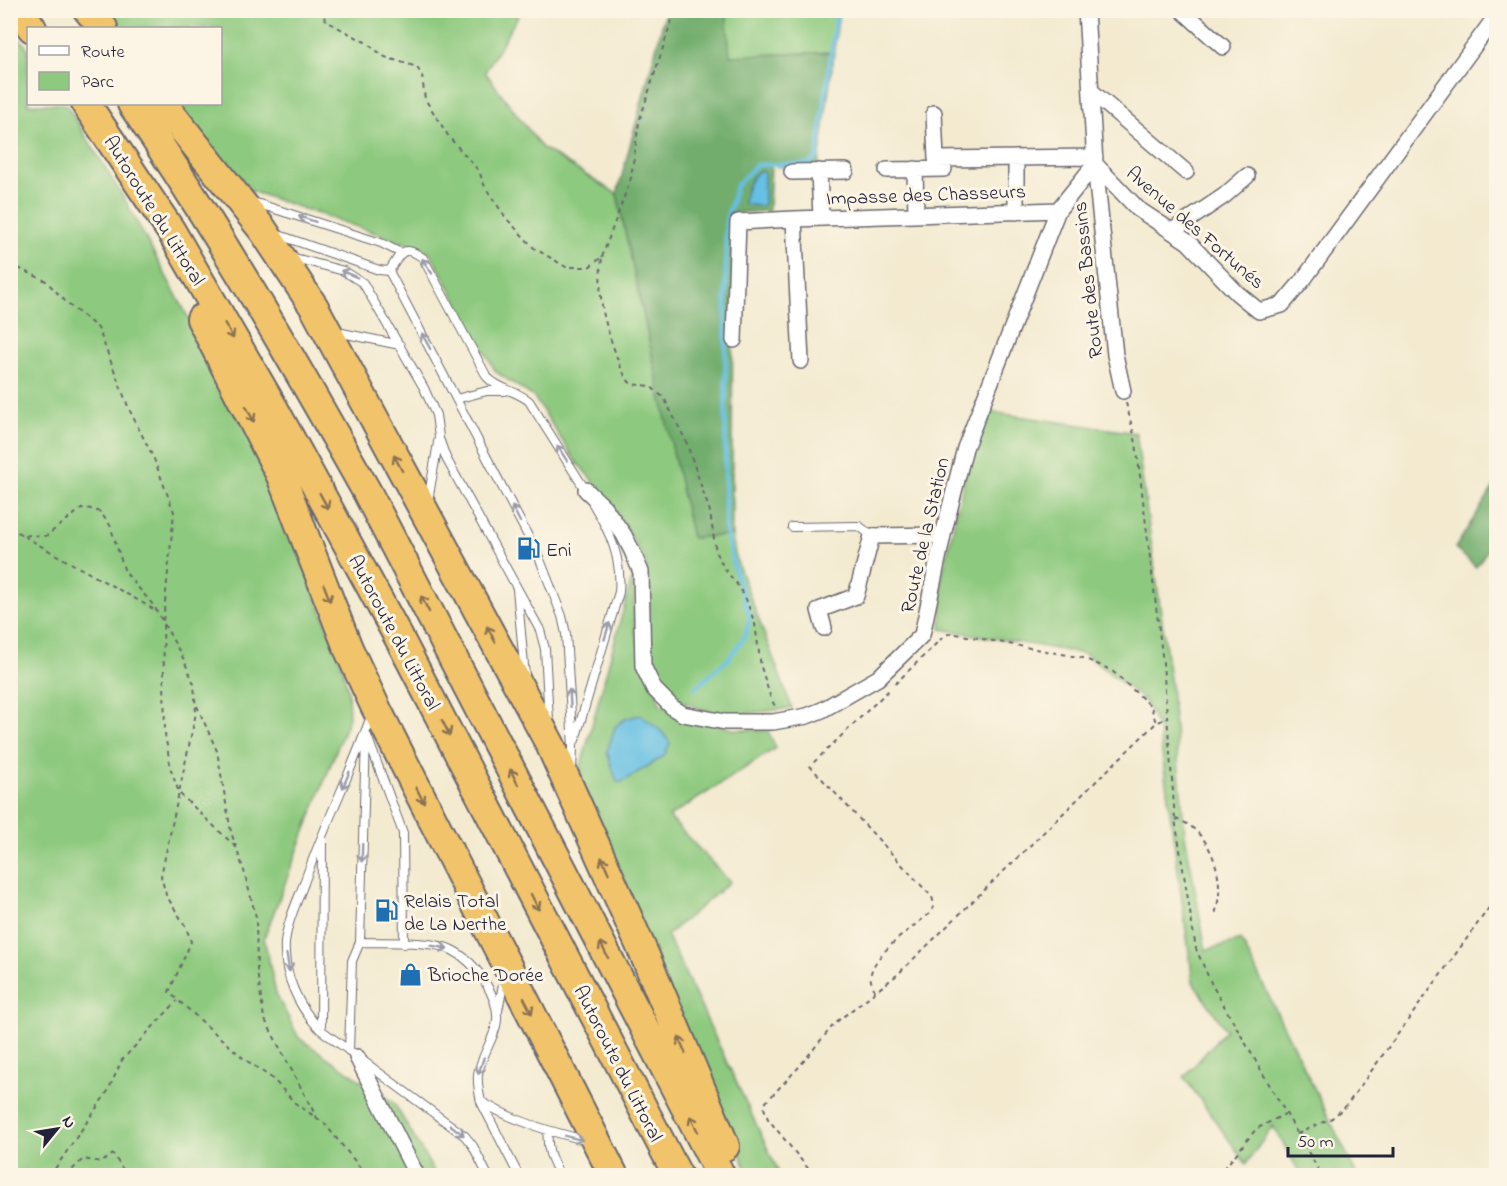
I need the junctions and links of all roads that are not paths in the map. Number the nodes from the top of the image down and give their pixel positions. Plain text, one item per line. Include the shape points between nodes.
1 (19, 10) edge
2 (67, 10) edge
3 (88, 10) edge
4 (1182, 10) edge
5 (1090, 12) edge
6 (1497, 16) edge
7 (31, 27) edge
8 (79, 27) edge
9 (102, 27) edge
10 (1223, 47) dead end
11 (1091, 91) junction
12 (82, 105) edge
13 (87, 105) edge
14 (133, 105) edge
15 (164, 105) edge
16 (934, 113) dead end
17 (1095, 160) junction
18 (1016, 167) junction
19 (1040, 167) dead end
20 (987, 168) dead end
21 (915, 169) junction
22 (944, 169) dead end
23 (886, 170) dead end
24 (792, 171) dead end
25 (819, 171) junction
26 (846, 171) dead end
27 (1185, 172) dead end
28 (1247, 176) dead end
29 (238, 197) junction
30 (1058, 210) junction
31 (1016, 212) junction
32 (916, 215) junction
33 (820, 218) junction
34 (794, 219) junction
35 (263, 230) junction
36 (1172, 231) junction
37 (280, 254) junction
38 (401, 254) junction
39 (389, 271) junction
40 (326, 330) junction
41 (734, 340) dead end
42 (400, 345) junction
43 (801, 361) dead end
44 (513, 391) junction
45 (1123, 391) road end
46 (456, 399) junction
47 (439, 437) junction
48 (586, 490) junction
49 (426, 514) junction
50 (792, 527) dead end
51 (943, 535) junction
52 (872, 536) junction
53 (517, 586) junction
54 (824, 628) dead end
55 (527, 701) junction
56 (370, 718) junction
57 (562, 746) junction
58 (322, 836) junction
59 (360, 942) junction
60 (404, 944) junction
61 (506, 963) junction
62 (497, 1017) junction
63 (321, 1030) junction
64 (353, 1054) junction
65 (481, 1102) junction
66 (548, 1131) junction
67 (597, 1143) junction
68 (417, 1176) edge
69 (488, 1176) edge
70 (519, 1176) edge
71 (560, 1176) edge
72 (614, 1176) edge
73 (678, 1176) edge
74 (721, 1176) edge
75 (738, 1176) edge

1 - 7 highway
2 - 8 highway
3 - 9 highway
4 - 10 street
5 - 11 street
6 - 36 street, Avenue des Fortunés via 1282,305 1259,311
11 - 17 street
11 - 27 street
12 -> 56 highway via 161,244 285,485 348,648
13 -> 73 highway, Autoroute du Littoral via 171,231 274,409 399,638
74 -> 14 highway, Autoroute du Littoral via 367,492 240,273
15 - 29 highway
16 - 17 street via 936,159
17 - 30 street, Route de la Station
17 - 36 street, Avenue des Fortunés via 1138,209
17 - 45 street, Route des Bassins via 1115,355
18 - 19 street
18 - 20 street
18 - 31 street
21 - 22 street
21 - 23 street
21 - 32 street
24 - 25 street
25 - 26 street
25 - 33 street
28 - 36 street
29 - 35 highway
38 -> 29 lane via 381,243
30 - 31 street, Impasse des Chasseurs
30 - 51 street, Route de la Station via 965,448
31 - 32 street, Impasse des Chasseurs
32 - 33 street, Impasse des Chasseurs
33 - 34 street, Impasse des Chasseurs
34 - 41 street, Impasse des Chasseurs via 738,222
34 - 43 street
35 - 37 highway
35 - 39 lane
37 - 40 highway
42 -> 37 lane via 358,278
38 - 39 lane
44 -> 38 lane via 487,377 425,261 413,253
46 -> 39 lane
40 - 42 lane
49 -> 40 highway
42 - 47 lane via 430,400
44 - 46 lane via 487,391
48 -> 44 lane via 531,404
57 -> 46 lane via 562,616 538,557
47 - 49 lane
47 - 53 lane via 446,458
48 - 51 street, Route de la Station via 624,535 641,572 643,666 654,689 683,714 725,722 807,716 878,678 922,635
57 -> 48 lane via 619,592 621,574 606,526
55 -> 49 highway
50 - 52 lane via 860,525
51 - 52 street
52 - 54 street via 856,596 819,610
53 - 55 lane
53 - 57 lane via 543,637 549,699
55 - 57 highway
56 -> 58 lane
56 -> 59 lane
56 - 60 lane via 403,833
56 -> 61 highway
75 -> 57 highway via 584,818
58 - 63 lane
58 -> 63 lane via 285,945 291,980 302,1007
59 - 60 lane
59 - 64 lane via 352,961
60 -> 62 lane via 437,945 461,955 491,992
61 - 62 lane
61 -> 67 highway
62 -> 65 lane via 478,1072
63 - 64 lane
64 - 68 street
64 -> 69 lane via 465,1136
65 - 66 lane
65 - 70 lane
66 -> 67 lane
66 - 71 lane via 548,1151
67 - 72 highway

